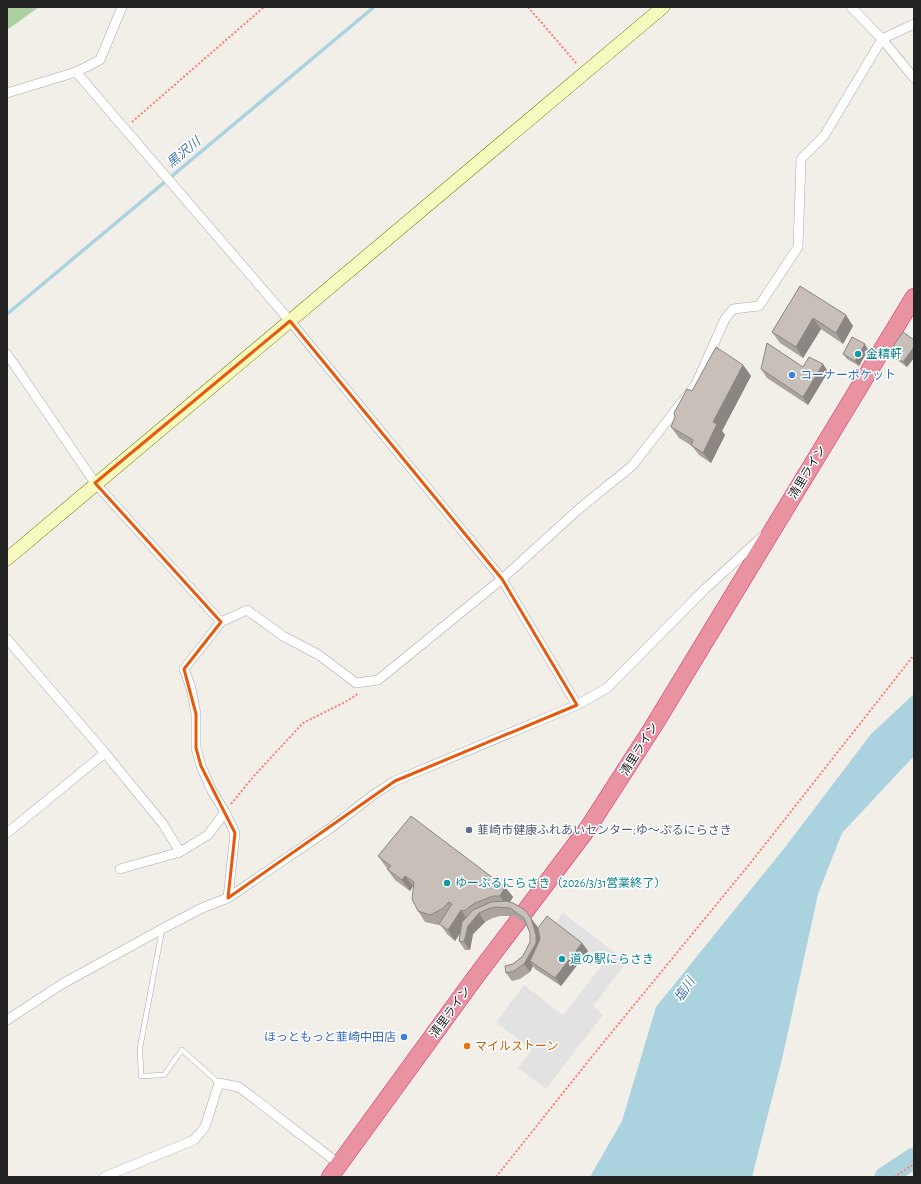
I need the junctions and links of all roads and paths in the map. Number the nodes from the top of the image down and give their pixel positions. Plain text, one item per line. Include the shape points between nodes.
1 (122, 7) edge
2 (264, 7) edge
3 (528, 7) edge
4 (663, 7) edge
5 (851, 7) edge
6 (914, 24) edge
7 (882, 39) junction
8 (76, 72) junction
9 (584, 73) junction
10 (914, 78) edge
11 (7, 93) edge
12 (124, 129) junction
13 (914, 297) edge
14 (290, 321) junction
15 (7, 354) edge
16 (95, 483) junction
17 (776, 524) junction
18 (7, 559) edge
19 (502, 579) junction
20 (221, 622) junction
21 (7, 639) edge
22 (914, 655) edge
23 (360, 693) dead end
24 (577, 705) junction
25 (105, 752) junction
26 (225, 812) junction
27 (7, 833) edge
28 (180, 852) junction
29 (120, 869) dead end
30 (228, 898) junction
31 (162, 929) junction
32 (7, 1020) edge
33 (219, 1083) junction
34 (914, 1164) edge
35 (335, 1171) edge
36 (104, 1177) edge
37 (496, 1177) edge
38 (894, 1177) edge

1 - 8 street via 100,60
2 - 12 path
3 - 9 path
4 - 9 street
5 - 7 street
6 - 7 street
7 - 10 street
7 - 19 street via 824,136 801,158 798,247 759,306 733,309 725,318 696,384 632,466 580,508
8 - 11 street
8 - 12 street
9 - 14 street
12 - 14 street
13 - 17 highway, 清里ライン
14 - 16 street
14 - 19 street
15 - 16 street
16 - 18 street
16 - 20 street
17 - 24 street via 705,589 607,688
17 - 35 highway, 清里ライン via 653,727 588,828 474,979
19 - 20 street via 378,680 356,683 319,655 282,636 247,610
19 - 24 street
20 - 26 street via 184,669 196,714 196,748 212,791
21 - 25 street
22 - 37 path via 752,861
23 - 26 path via 303,723 253,777
24 - 30 street via 395,780 332,827
25 - 27 street
25 - 28 street via 164,824
26 - 28 street via 208,835
26 - 30 street via 235,833
28 - 29 street
30 - 31 street via 202,908
31 - 32 street via 62,984
31 - 33 lane via 140,1048 141,1076 164,1075 182,1050
33 - 35 street via 239,1087
33 - 36 street via 205,1127 194,1140
34 - 38 path

